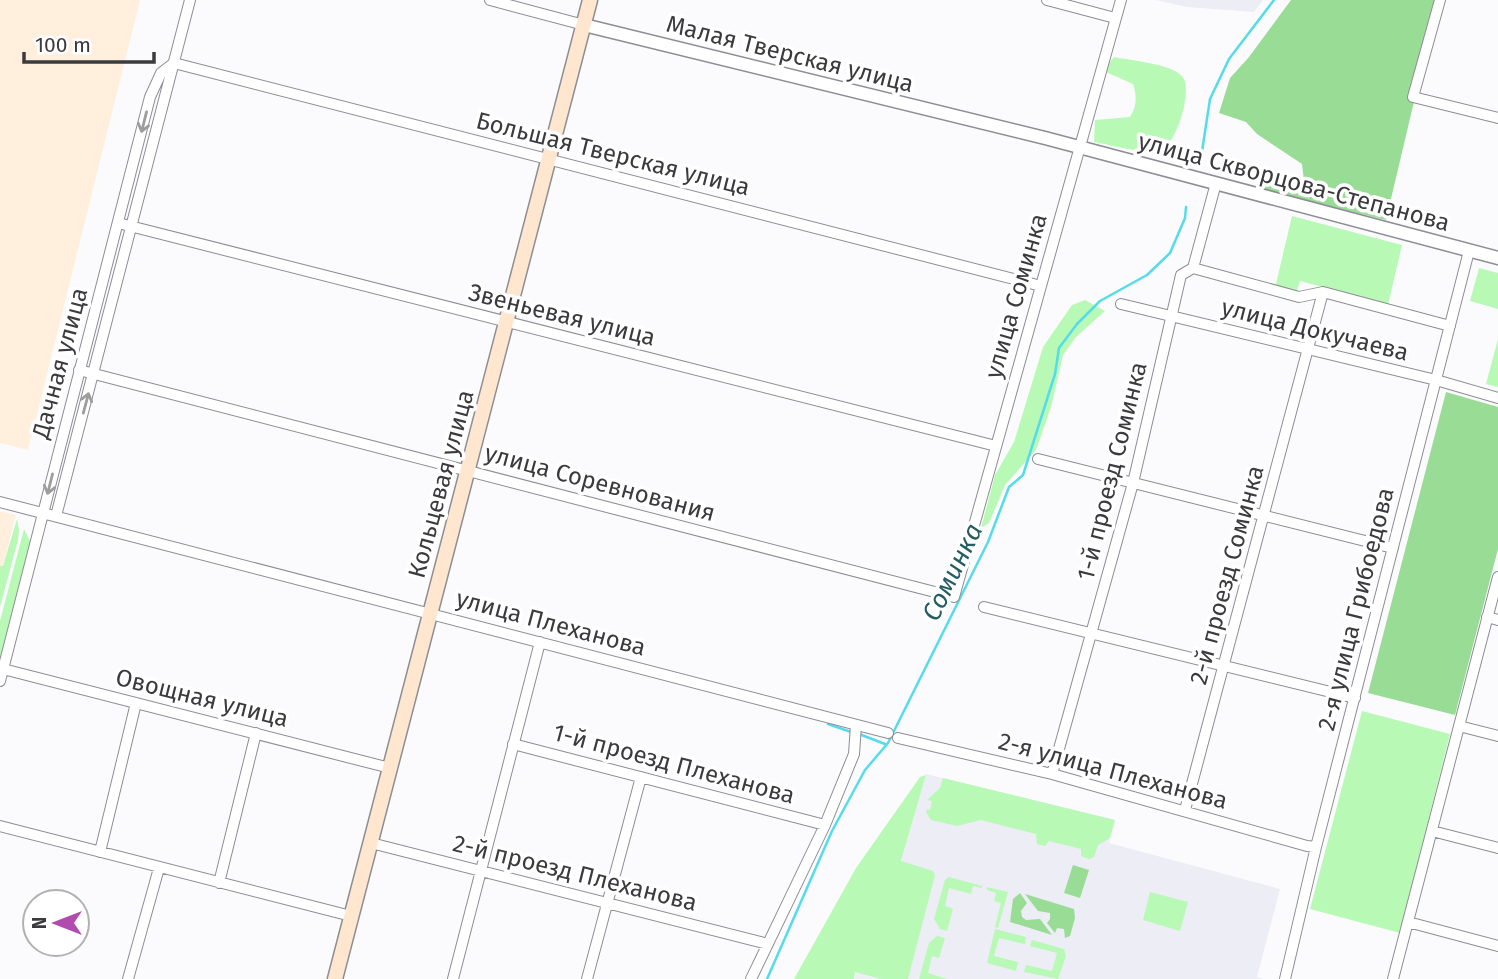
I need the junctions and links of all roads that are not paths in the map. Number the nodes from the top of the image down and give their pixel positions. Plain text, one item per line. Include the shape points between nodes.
1 (190, 0) edge
2 (490, 0) edge
3 (590, 0) edge
4 (1047, 0) edge
5 (1121, 0) edge
6 (1440, 0) edge
7 (1115, 18) junction
8 (584, 25) junction
9 (174, 62) junction
10 (1498, 118) edge
11 (1080, 147) junction
12 (548, 159) junction
13 (1216, 184) junction
14 (118, 223) junction
15 (131, 227) junction
16 (1469, 251) junction
17 (1498, 258) edge
18 (1193, 268) junction
19 (1041, 286) junction
20 (1323, 292) junction
21 (1121, 304) dead end
22 (1172, 317) junction
23 (507, 322) junction
24 (1450, 326) junction
25 (1307, 350) junction
26 (79, 370) junction
27 (93, 374) junction
28 (1436, 380) junction
29 (1498, 398) edge
30 (996, 446) junction
31 (1038, 458) dead end
32 (467, 471) junction
33 (1133, 482) junction
34 (0, 502) edge
35 (43, 513) junction
36 (56, 516) junction
37 (1265, 516) junction
38 (1393, 548) junction
39 (1498, 577) edge
40 (948, 595) joint
41 (984, 607) dead end
42 (430, 614) junction
43 (1493, 618) edge
44 (1091, 633) junction
45 (540, 642) junction
46 (1224, 666) junction
47 (3, 669) junction
48 (0, 681) edge
49 (1355, 698) junction
50 (136, 703) junction
51 (856, 725) junction
52 (1459, 726) junction
53 (256, 733) junction
54 (888, 733) dead end
55 (1498, 736) edge
56 (898, 738) dead end
57 (513, 744) junction
58 (390, 768) junction
59 (1052, 774) junction
60 (641, 777) junction
61 (1185, 810) junction
62 (825, 825) junction
63 (0, 826) edge
64 (1432, 831) junction
65 (371, 843) junction
66 (1316, 847) junction
67 (1498, 848) edge
68 (100, 852) junction
69 (159, 867) junction
70 (480, 870) junction
71 (219, 883) junction
72 (607, 902) junction
73 (351, 916) junction
74 (1408, 922) junction
75 (768, 944) junction
76 (1498, 946) edge
77 (128, 979) edge
78 (335, 979) edge
79 (453, 979) edge
80 (587, 979) edge
81 (751, 979) edge
82 (1285, 979) edge
83 (1393, 979) edge

1 - 9 street, Дачная улица
2 - 8 street, Малая Тверская улица
3 - 8 main road, Кольцевая улица
4 - 7 street
5 - 7 street, улица Соминка
6 - 10 street via 1413,97
7 - 11 street, улица Соминка
8 - 11 street, Малая Тверская улица
8 - 12 main road, Кольцевая улица
9 - 12 street, Большая Тверская улица
9 -> 14 street, Дачная улица via 161,73 150,97
9 - 15 street, Дачная улица
11 - 13 street, улица Скворцова-Степанова
11 - 19 street, улица Соминка
12 - 19 street, Большая Тверская улица
12 - 23 main road, Кольцевая улица
13 - 16 street, улица Скворцова-Степанова
13 - 18 street, 1-й проезд Соминка
14 - 15 street, Звеньевая улица
14 - 26 street, Дачная улица
15 - 23 street, Звеньевая улица
15 - 27 street, Дачная улица
16 - 17 street, улица Скворцова-Степанова
16 - 24 street, 2-я улица Грибоедова
18 - 20 street via 1299,297
18 - 22 street, 1-й проезд Соминка via 1181,275
19 - 30 street, улица Соминка
20 - 24 street
20 - 25 street, 2-й проезд Соминка
21 - 22 street, улица Докучаева
22 - 25 street, улица Докучаева
22 - 33 street, 1-й проезд Соминка
23 - 30 street, Звеньевая улица
23 - 32 main road, Кольцевая улица
24 - 28 street, 2-я улица Грибоедова
25 - 28 street, улица Докучаева
25 - 37 street, 2-й проезд Соминка
26 - 27 street, улица Соревнования
26 -> 35 street, Дачная улица
27 - 32 street, улица Соревнования
36 -> 27 street, Дачная улица
28 - 29 street, улица Докучаева
28 - 38 street, 2-я улица Грибоедова
30 - 40 street, улица Соминка via 958,586 954,597
31 - 33 street
32 - 40 street, улица Соревнования
32 - 42 main road, Кольцевая улица
33 - 37 street
33 - 44 street, 1-й проезд Соминка
34 - 35 street, улица Плеханова
35 - 36 street, улица Плеханова
35 - 47 street, Дачная улица
36 - 42 street, улица Плеханова
37 - 38 street
37 - 46 street, 2-й проезд Соминка
38 - 49 street, 2-я улица Грибоедова
39 - 43 street
41 - 44 street
42 - 45 street, улица Плеханова
42 - 58 main road, Кольцевая улица
43 - 52 street
44 - 46 street
44 - 59 street, 1-й проезд Соминка
45 - 51 street, улица Плеханова
45 - 57 street
46 - 49 street
46 - 61 street, 2-й проезд Соминка
47 - 48 street, Дачная улица
47 - 50 street, Овощная улица
49 - 66 street, 2-я улица Грибоедова
50 - 53 street, Овощная улица
50 - 68 street
51 - 54 street, улица Плеханова
51 - 62 street via 853,754
52 - 55 street
52 - 64 street
53 - 58 street, Овощная улица
53 - 71 street
56 - 59 street, 2-я улица Плеханова
57 - 60 street, 1-й проезд Плеханова
57 - 70 street
58 - 65 main road, Кольцевая улица
59 - 61 street, 2-я улица Плеханова
60 - 62 street, 1-й проезд Плеханова
60 - 72 street
61 - 66 street, 2-я улица Плеханова
62 - 75 street
63 - 68 street
64 - 67 street
64 - 74 street
65 - 70 street, 2-й проезд Плеханова
65 - 73 main road, Кольцевая улица
66 - 82 street, 2-я улица Грибоедова
68 - 69 street
69 - 71 street
69 - 77 street
70 - 72 street, 2-й проезд Плеханова
70 - 79 street
71 - 73 street
72 - 75 street, 2-й проезд Плеханова
72 - 80 street
73 - 78 main road, Кольцевая улица
74 - 76 street
74 - 83 street
75 - 81 street

